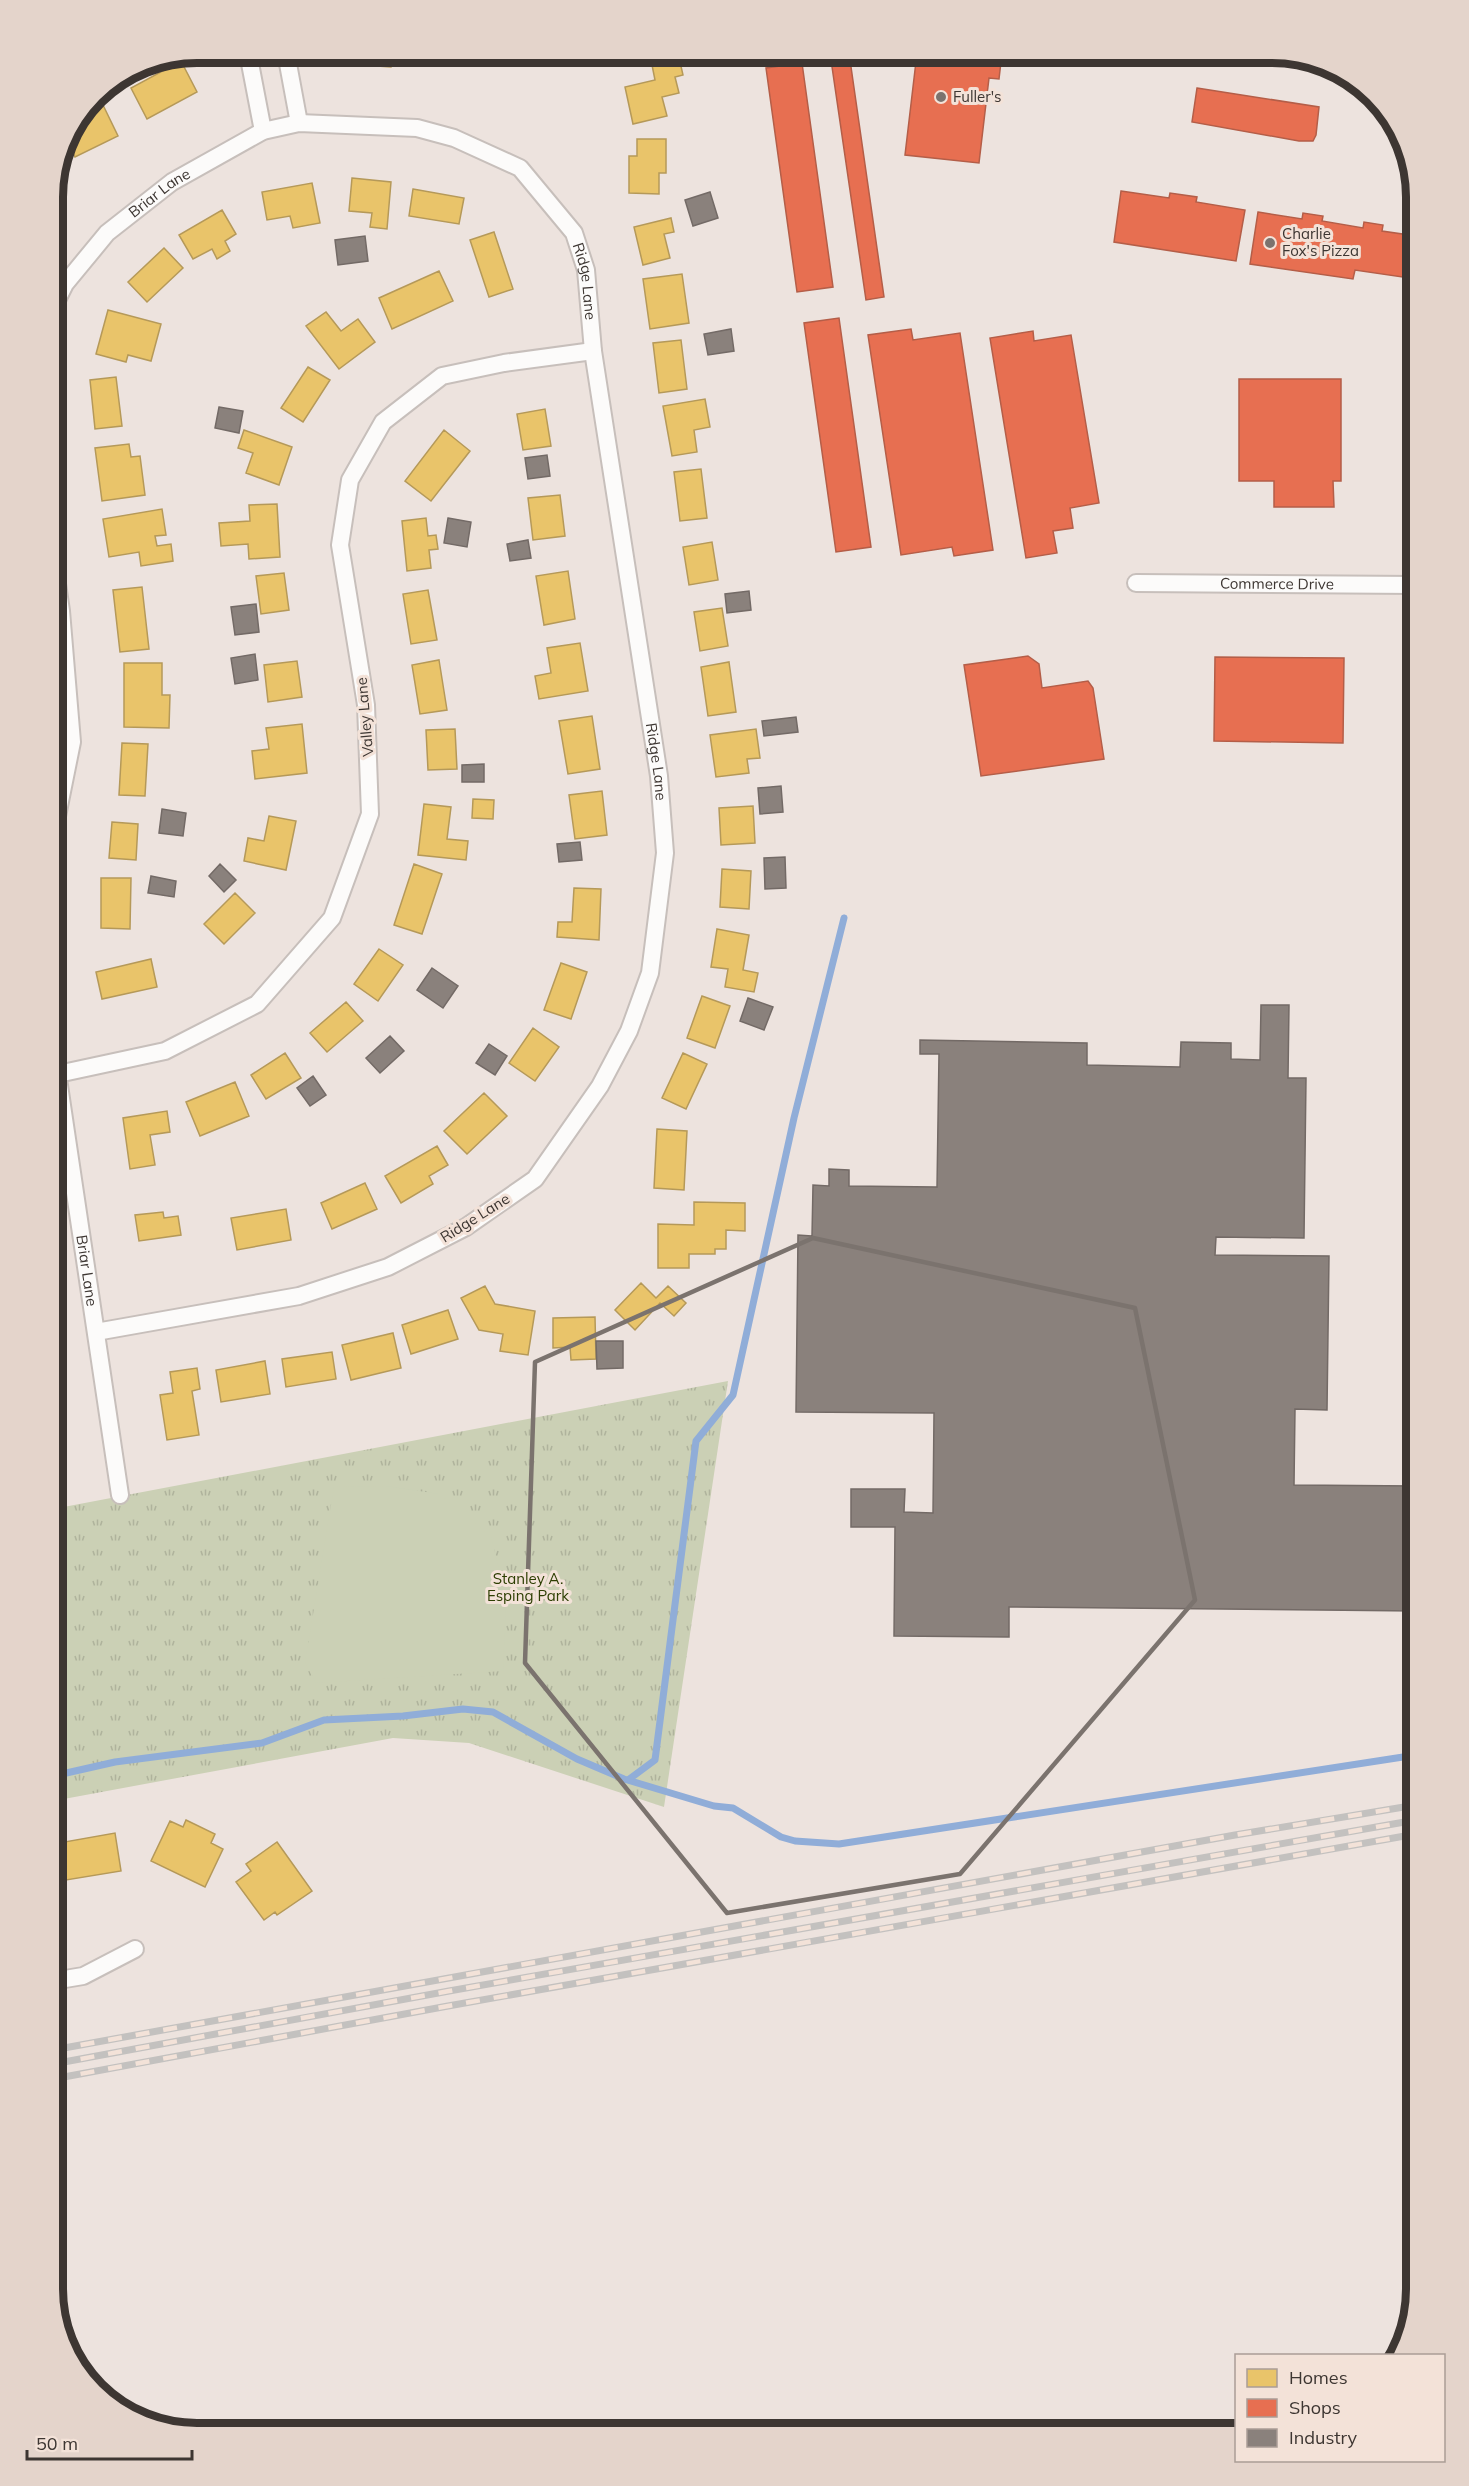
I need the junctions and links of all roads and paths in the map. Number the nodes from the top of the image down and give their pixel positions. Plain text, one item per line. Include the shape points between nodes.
1 (250, 63) edge
2 (288, 63) edge
3 (299, 123) junction
4 (263, 131) junction
5 (63, 288) edge
6 (593, 351) junction
7 (1136, 583) dead end
8 (1406, 585) edge
9 (63, 635) edge
10 (63, 787) edge
11 (63, 1073) edge
12 (63, 1108) edge
13 (96, 1332) junction
14 (120, 1495) dead end
15 (135, 1949) dead end
16 (63, 1979) edge

1 - 4 street
2 - 3 street
3 - 4 street, Briar Lane
3 - 6 street, Ridge Lane via 432,131 520,168 566,220 581,247
4 - 5 street, Briar Lane via 172,182 107,233
6 - 11 street, Valley Lane via 442,376 383,422 350,480 340,545 366,705 370,814 332,918 257,1004 165,1051
6 - 13 street, Ridge Lane via 659,776 665,853 650,973 629,1031 600,1086 535,1179 466,1227 388,1267 299,1296
7 - 8 street, Commerce Drive
9 - 10 street via 72,742
12 - 13 street, Briar Lane
13 - 14 street, Briar Lane
15 - 16 street via 83,1976

